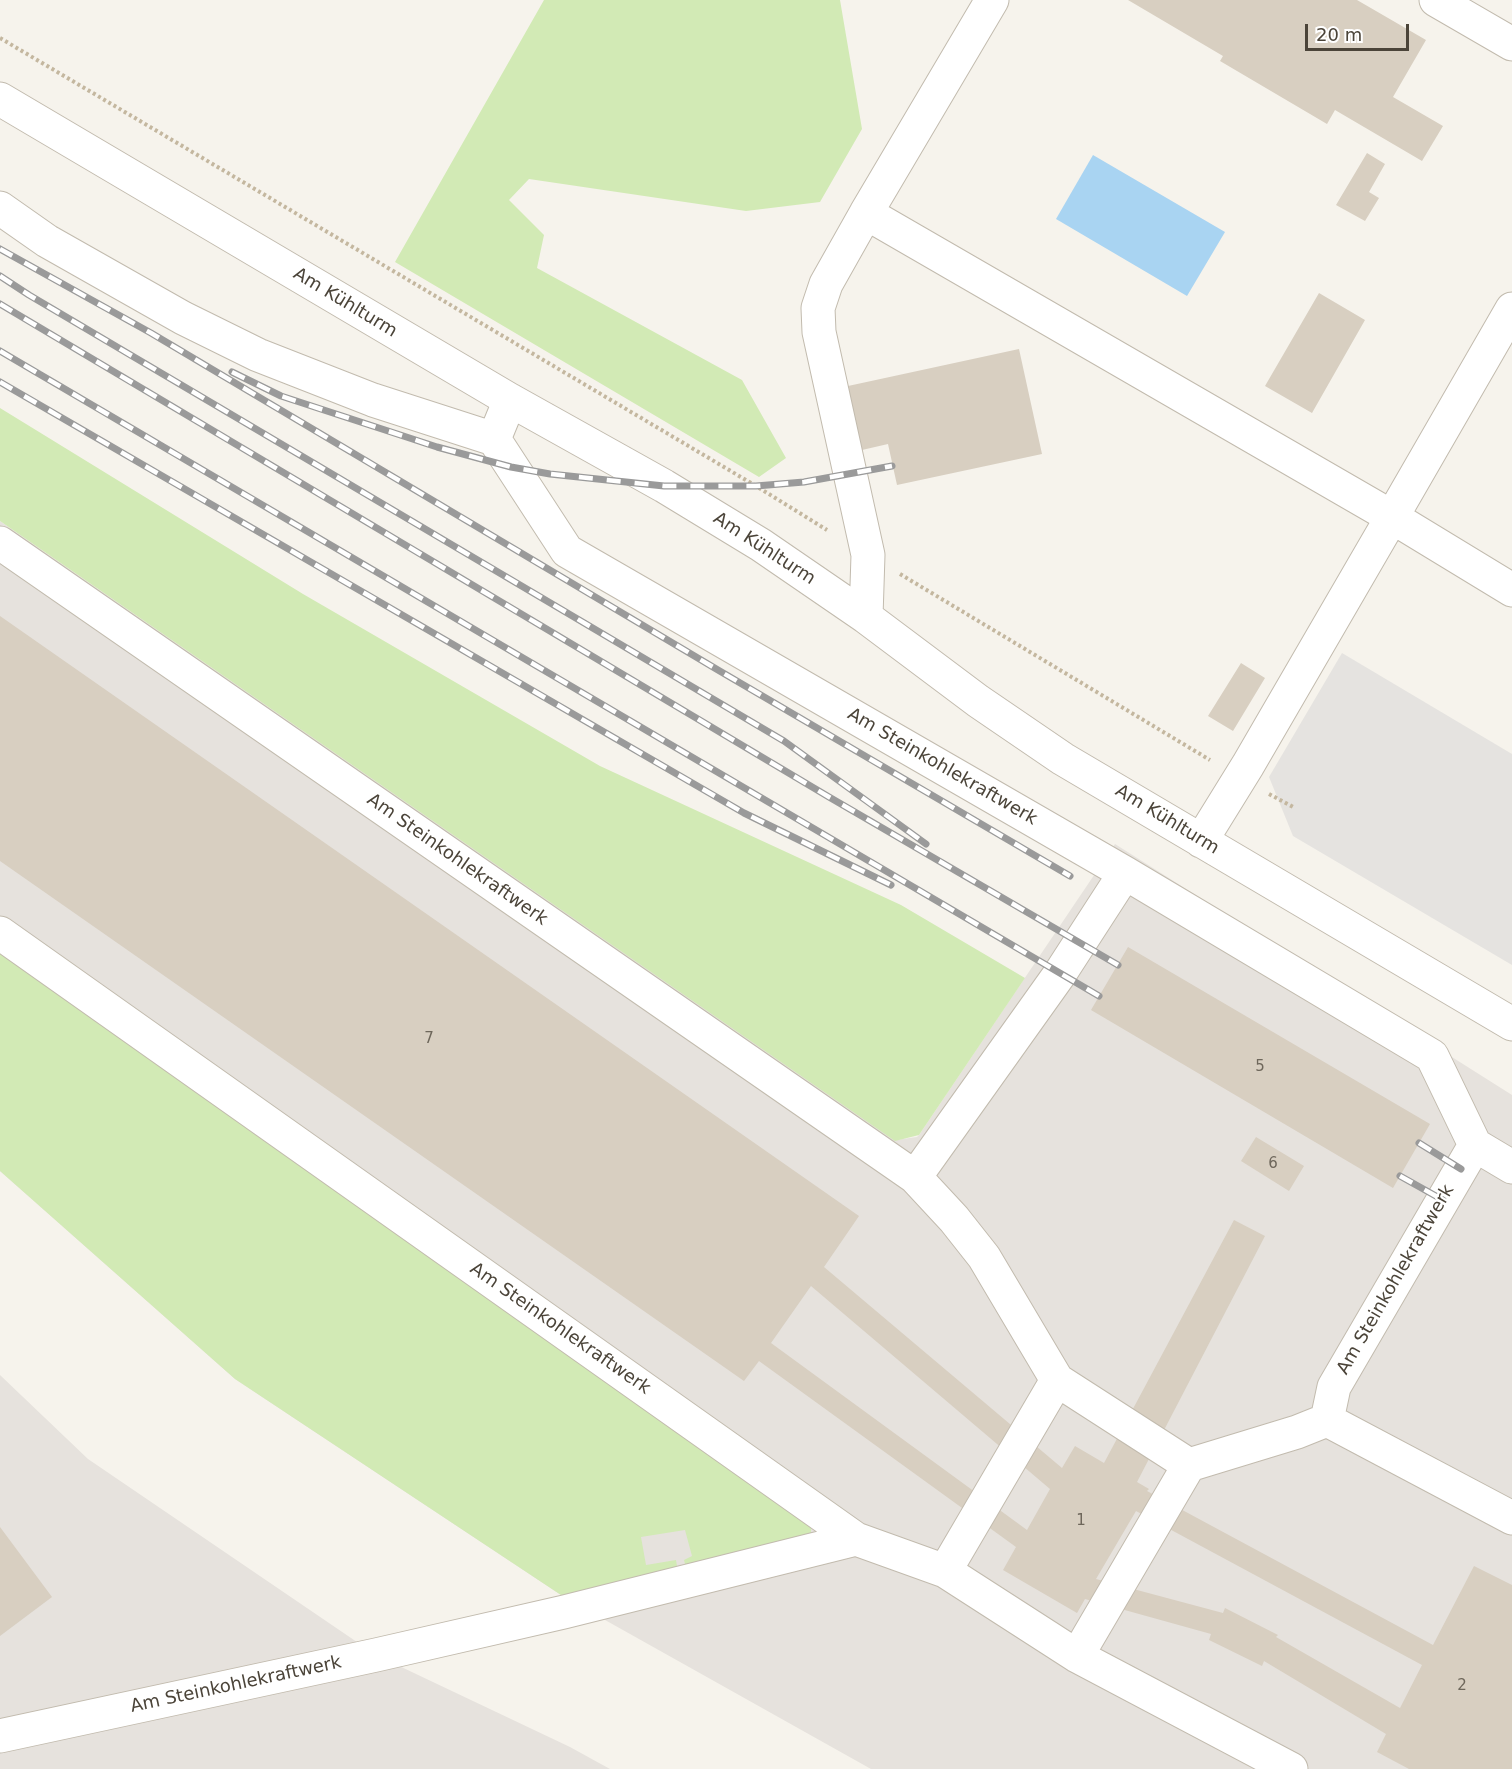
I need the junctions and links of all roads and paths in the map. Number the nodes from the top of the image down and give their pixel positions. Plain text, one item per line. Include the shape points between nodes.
1 (992, 0) edge
2 (1436, 0) edge
3 (0, 38) edge
4 (1512, 44) edge
5 (0, 99) edge
6 (0, 208) edge
7 (867, 213) junction
8 (1512, 309) edge
9 (510, 400) junction
10 (494, 439) junction
11 (1392, 517) junction
12 (0, 543) edge
13 (868, 555) junction
14 (1512, 590) edge
15 (866, 617) junction
16 (1240, 778) junction
17 (1201, 841) junction
18 (1125, 873) junction
19 (0, 933) edge
20 (1512, 1024) edge
21 (1475, 1145) junction
22 (1512, 1167) edge
23 (915, 1177) junction
24 (1057, 1380) junction
25 (1327, 1420) junction
26 (1190, 1465) junction
27 (1512, 1518) edge
28 (856, 1539) junction
29 (945, 1571) junction
30 (1077, 1656) junction
31 (0, 1736) edge
32 (1291, 1769) edge

1 - 7 street
2 - 4 street
3 - 13 path
5 - 9 street, Am Kühlturm
6 - 10 street via 47,241 258,355 373,400
7 - 11 street
7 - 13 street via 826,284 818,308 819,332
8 - 11 street
9 - 10 street
9 - 15 street, Am Kühlturm via 761,545
10 - 18 street, Am Steinkohlekraftwerk via 567,551
11 - 14 street
11 - 16 street
12 - 23 street, Am Steinkohlekraftwerk
13 - 15 street
13 - 16 path
15 - 17 street, Am Kühlturm via 1063,759
16 - 17 street
17 - 20 street, Am Kühlturm
18 - 21 street, Am Steinkohlekraftwerk via 1432,1056
18 - 23 street via 1059,975
19 - 28 street, Am Steinkohlekraftwerk
21 - 22 street
21 - 25 street, Am Steinkohlekraftwerk via 1334,1387
23 - 24 street, Am Steinkohlekraftwerk via 984,1257
24 - 26 street, Am Steinkohlekraftwerk
24 - 29 street
25 - 26 street
25 - 27 street
26 - 30 street
28 - 29 street, Am Steinkohlekraftwerk
28 - 31 street, Am Steinkohlekraftwerk via 553,1615
29 - 30 street, Am Steinkohlekraftwerk
30 - 32 street, Am Steinkohlekraftwerk

